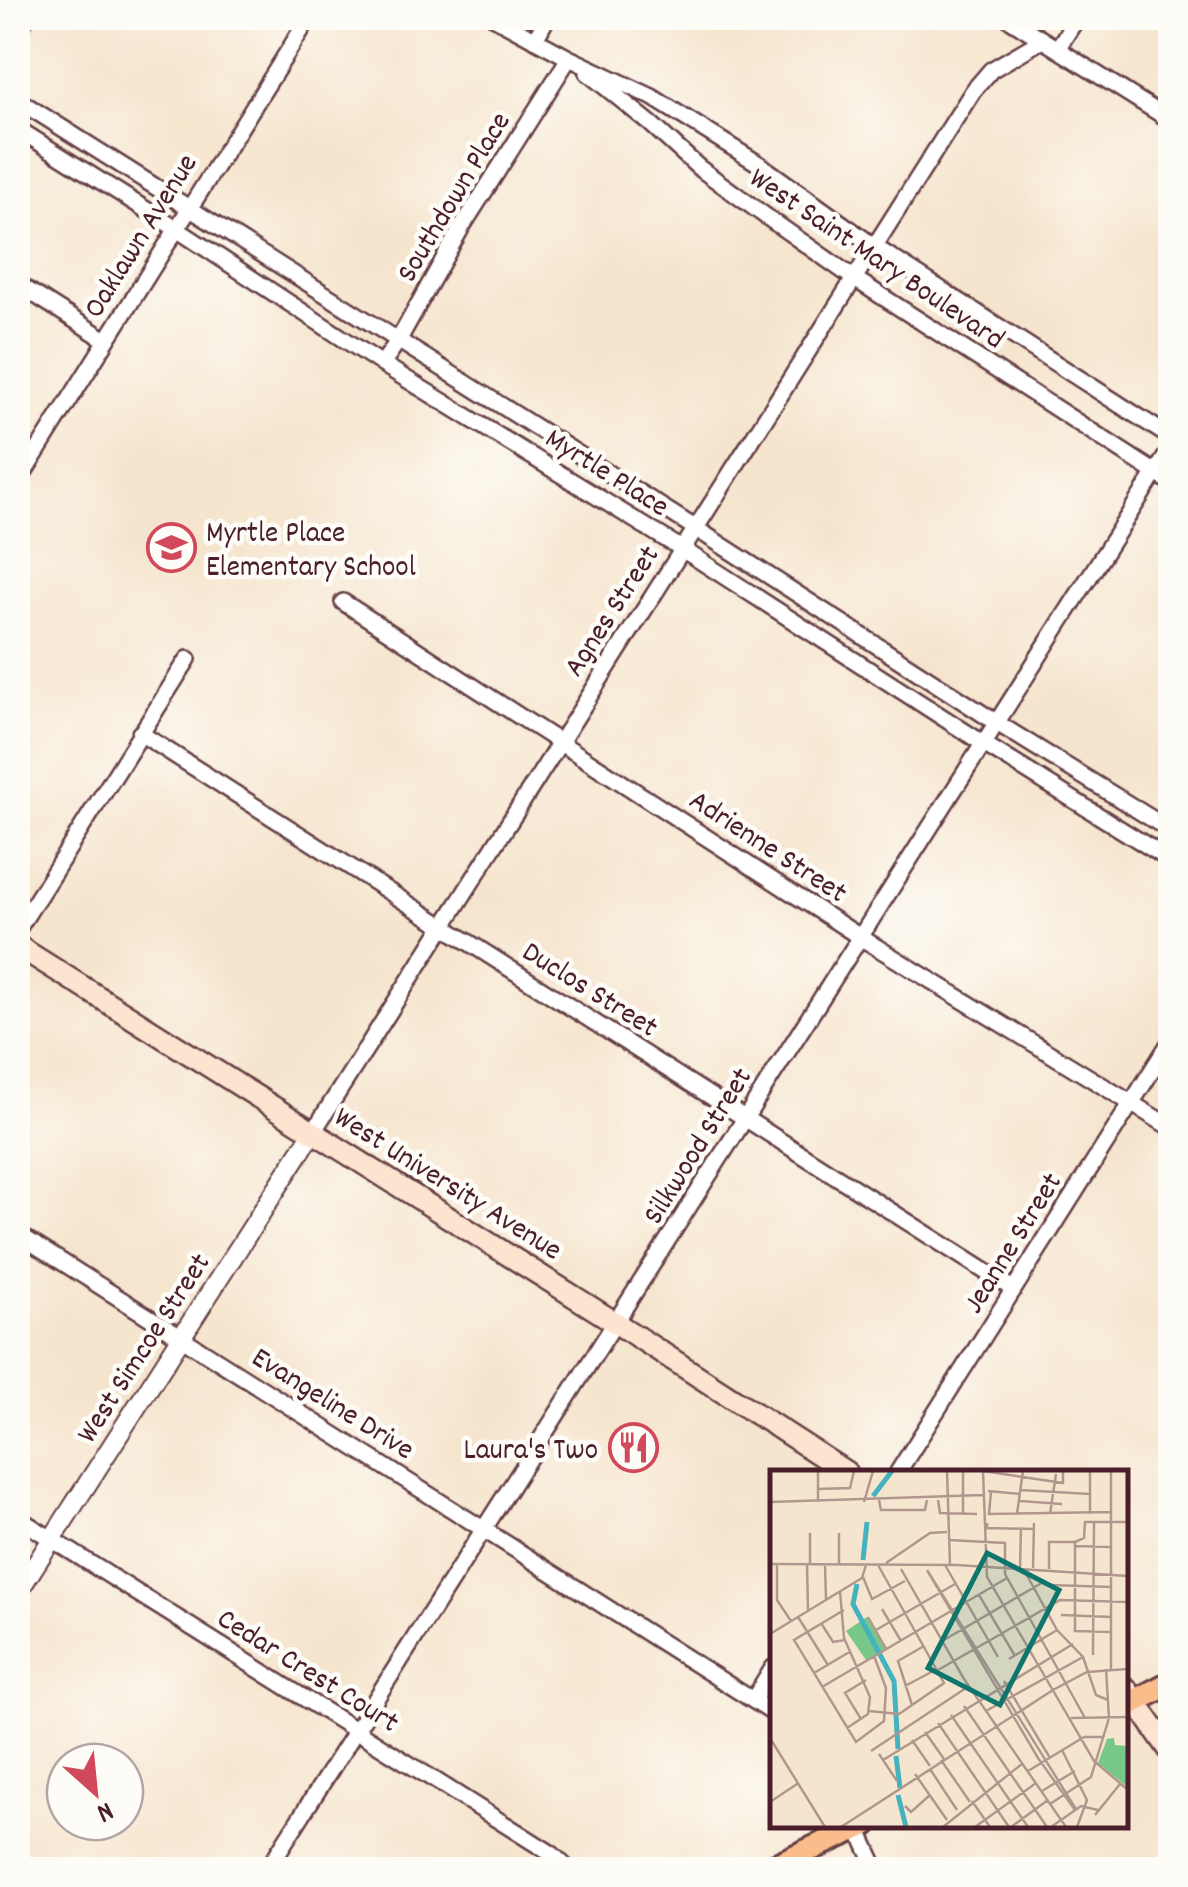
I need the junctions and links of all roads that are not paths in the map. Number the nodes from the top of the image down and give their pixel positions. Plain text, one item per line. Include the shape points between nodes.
1 (26, 18) edge
2 (309, 18) edge
3 (495, 18) edge
4 (548, 18) edge
5 (1008, 18) edge
6 (1077, 18) edge
7 (18, 32) edge
8 (536, 38) junction
9 (1042, 40) junction
10 (1057, 49) junction
11 (569, 58) junction
12 (18, 100) edge
13 (1170, 120) edge
14 (18, 129) edge
15 (188, 208) junction
16 (176, 228) junction
17 (875, 247) junction
18 (855, 279) junction
19 (18, 284) edge
20 (106, 340) junction
21 (398, 341) junction
22 (382, 364) junction
23 (1170, 437) edge
24 (1170, 450) edge
25 (1163, 477) edge
26 (18, 482) edge
27 (696, 528) junction
28 (682, 549) junction
29 (344, 602) dead end
30 (188, 659) dead end
31 (997, 723) junction
32 (140, 733) junction
33 (560, 741) junction
34 (984, 744) junction
35 (1170, 830) edge
36 (1170, 860) edge
37 (442, 927) junction
38 (18, 929) edge
39 (860, 937) junction
40 (18, 946) edge
41 (1170, 1042) edge
42 (1132, 1102) junction
43 (745, 1119) junction
44 (1170, 1127) edge
45 (313, 1132) junction
46 (18, 1234) edge
47 (1013, 1289) junction
48 (616, 1323) junction
49 (181, 1338) junction
50 (843, 1470) edge
51 (899, 1470) edge
52 (18, 1518) edge
53 (484, 1528) junction
54 (51, 1539) junction
55 (18, 1592) edge
56 (770, 1673) edge
57 (1170, 1682) edge
58 (1129, 1698) edge
59 (753, 1700) junction
60 (770, 1710) edge
61 (355, 1731) junction
62 (1170, 1751) edge
63 (858, 1827) edge
64 (860, 1827) edge
65 (267, 1870) edge
66 (569, 1870) edge
67 (765, 1870) edge
68 (877, 1870) edge

1 - 7 street
2 - 15 street, Oaklawn Avenue
3 - 8 street, West Saint Mary Boulevard
4 - 8 street
5 - 9 street
6 - 10 street
8 - 11 street, West Saint Mary Boulevard
9 - 10 street
9 - 17 street, Agnes Street via 990,70 973,91
10 - 13 street
11 - 17 street, West Saint Mary Boulevard via 652,97
11 - 18 street, West Saint Mary Boulevard via 698,167
11 - 21 street, Southdown Place
12 - 15 street, Myrtle Place
14 - 16 street, Myrtle Place
15 - 16 street, Oaklawn Avenue
15 - 21 street, Myrtle Place
16 - 20 street, Oaklawn Avenue
16 - 22 street, Myrtle Place
17 - 18 street, Agnes Street
17 - 23 street, West Saint Mary Boulevard
18 - 25 street, West Saint Mary Boulevard
18 - 27 street, Agnes Street
19 - 20 street
20 - 26 street, Oaklawn Avenue
21 - 22 street, Southdown Place
21 - 27 street, Myrtle Place
22 - 28 street, Myrtle Place
24 - 25 street, Silkwood Street
25 - 31 street, Silkwood Street
27 - 28 street, Agnes Street
27 - 31 street, Myrtle Place
28 - 33 street, Agnes Street
28 - 34 street, Myrtle Place
29 - 33 street, Adrienne Street
30 - 32 street
31 - 34 street, Silkwood Street
31 - 35 street, Myrtle Place
32 - 37 street, Duclos Street
32 - 38 street
33 - 37 street, Agnes Street
33 - 39 street, Adrienne Street
34 - 36 street, Myrtle Place
34 - 39 street, Silkwood Street
37 - 43 street, Duclos Street
37 - 45 street, Agnes Street
39 - 42 street, Adrienne Street
39 - 43 street, Silkwood Street
40 - 45 main road, West University Avenue
41 - 42 street, Jeanne Street
42 - 44 street, Adrienne Street
42 - 47 street, Jeanne Street
43 - 47 street, Duclos Street
43 - 48 street, Silkwood Street
45 - 48 main road, West University Avenue
45 - 49 street, West Simcoe Street
46 - 49 street, Evangeline Drive
47 - 51 street, Jeanne Street
48 - 50 main road, West University Avenue
48 - 53 street, Silkwood Street
49 - 53 street, Evangeline Drive
49 - 54 street, West Simcoe Street
52 - 54 street, Cedar Crest Court
53 - 59 street, Evangeline Drive
53 - 61 street, Silkwood Street
54 - 55 street, West Simcoe Street
54 - 61 street, Cedar Crest Court
56 - 59 street
57 - 58 main road
58 - 62 main road
59 - 60 street, Evangeline Drive
61 - 65 street, Silkwood Street
61 - 66 street, Cedar Crest Court
63 - 67 main road
64 - 68 street

